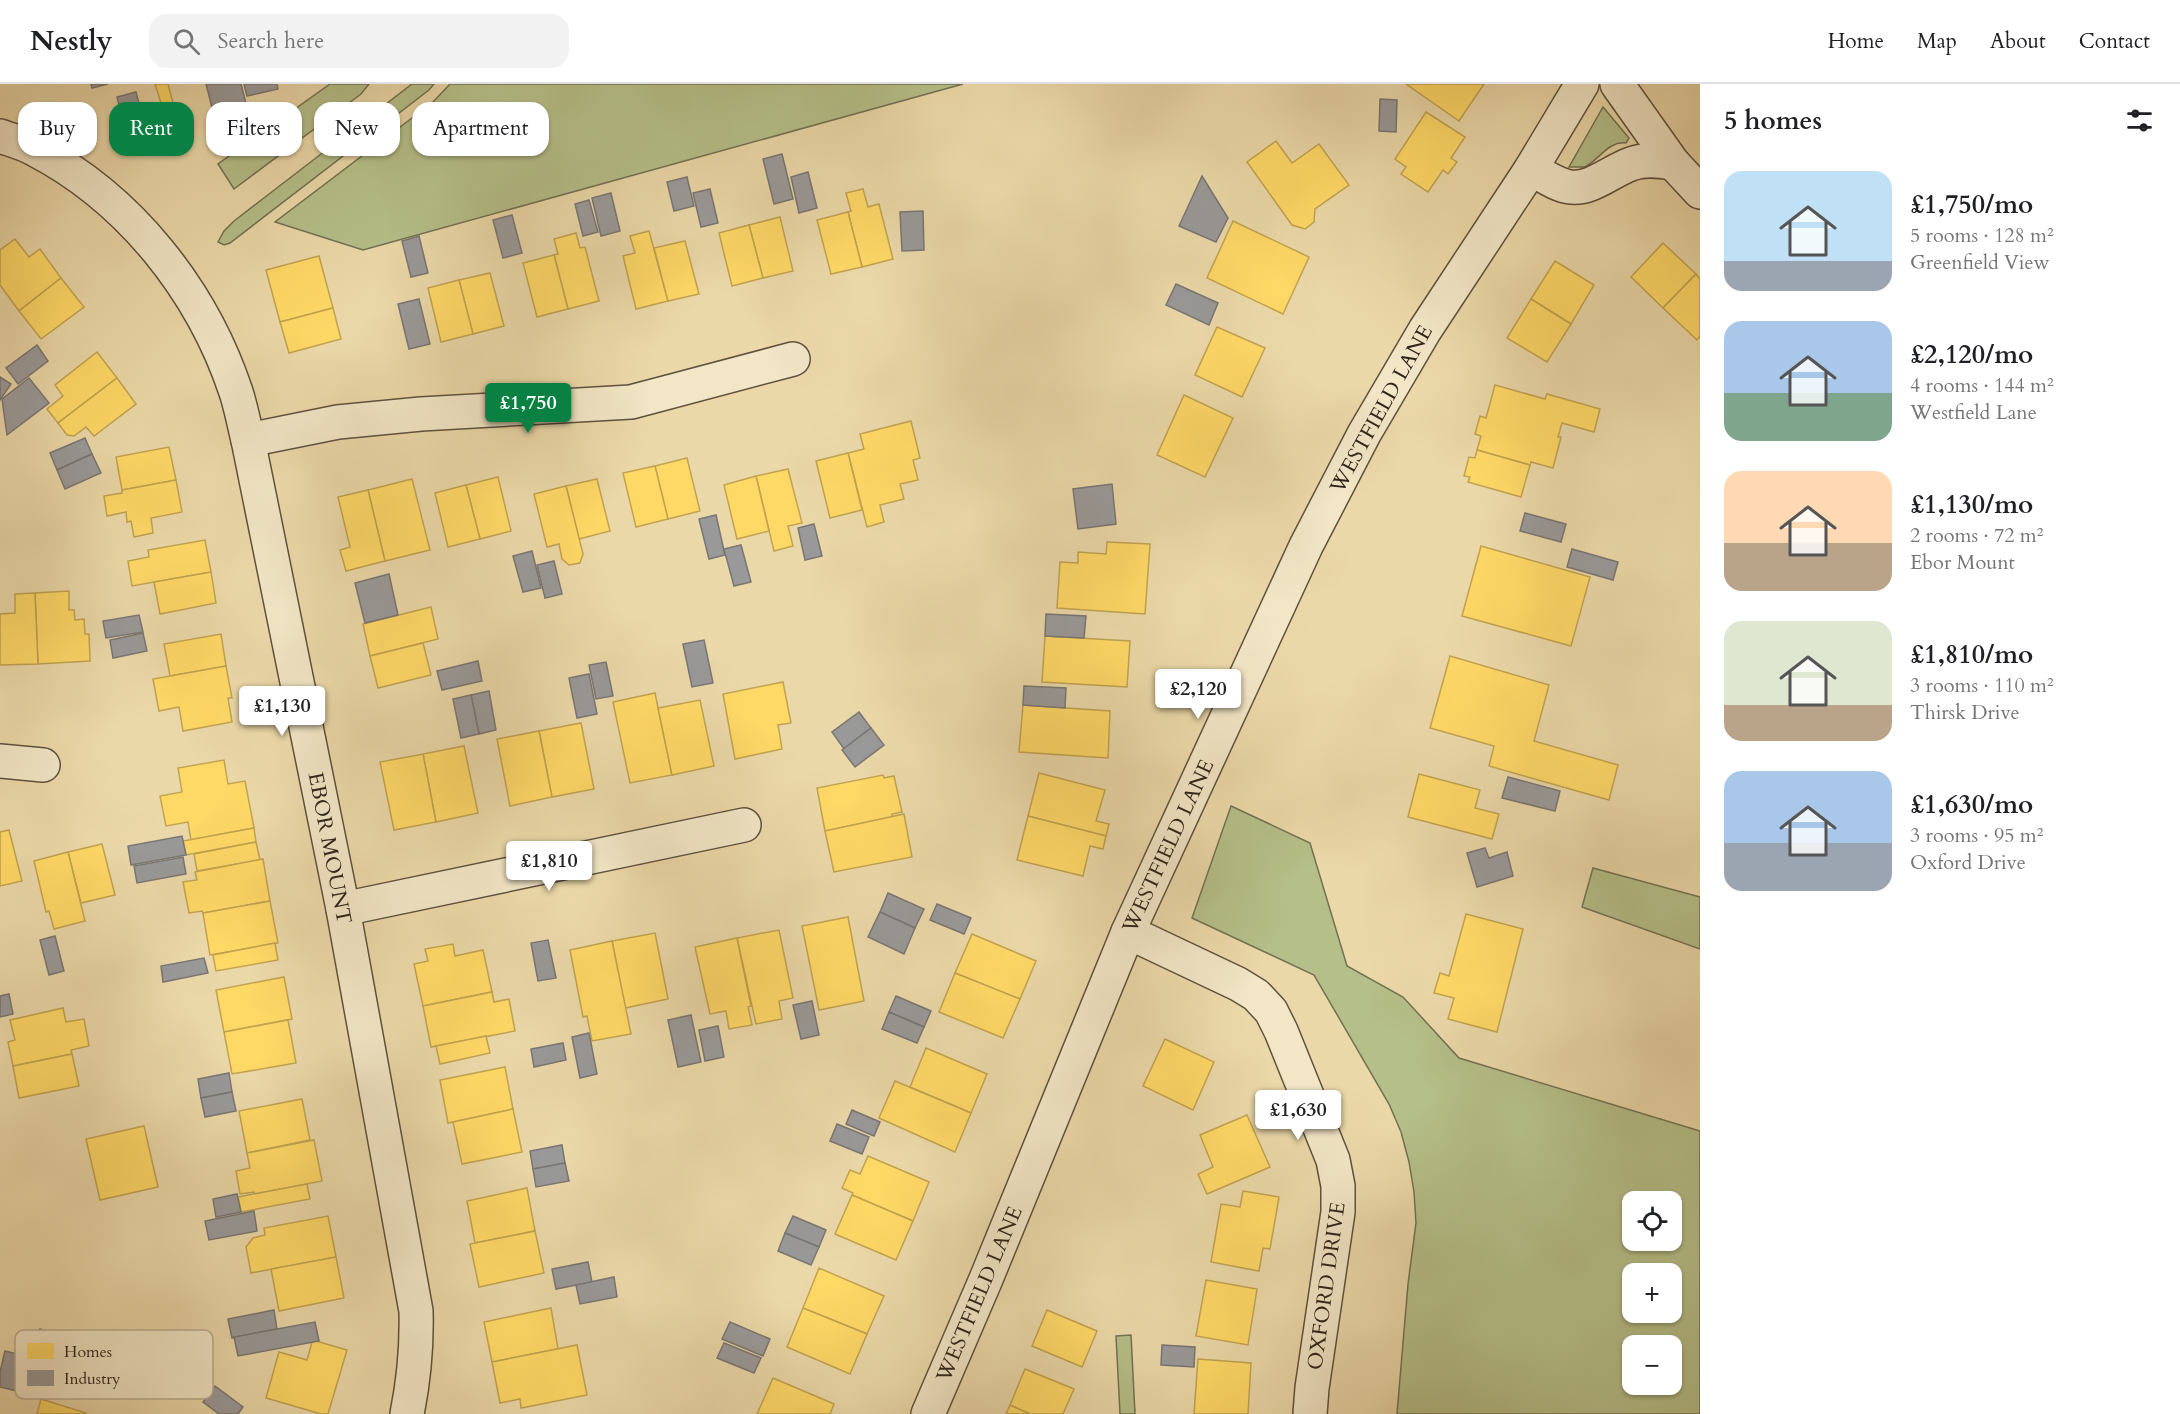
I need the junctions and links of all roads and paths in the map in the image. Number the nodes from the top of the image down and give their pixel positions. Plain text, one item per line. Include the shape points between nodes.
1 (1582, 84) edge
2 (1617, 84) edge
3 (0, 135) edge
4 (1673, 163) junction
5 (1531, 168) junction
6 (1700, 192) edge
7 (792, 358) dead end
8 (248, 440) junction
9 (0, 761) edge
10 (43, 765) dead end
11 (744, 825) dead end
12 (343, 909) junction
13 (1128, 933) junction
14 (407, 1414) edge
15 (928, 1414) edge
16 (1310, 1414) edge

1 - 5 street, WESTFIELD LANE
2 - 4 street
3 - 8 street, EBOR MOUNT via 33,148 94,188 170,265 223,359 237,393
4 - 5 street via 1633,163 1584,186 1571,187
4 - 6 street
5 - 13 street, WESTFIELD LANE via 1425,330 1364,434 1306,546
7 - 8 street via 631,402 338,422
8 - 12 street, EBOR MOUNT
9 - 10 street
11 - 12 street
12 - 14 street, EBOR MOUNT via 416,1311 414,1381
13 - 15 street, WESTFIELD LANE
13 - 16 street, OXFORD DRIVE via 1238,984 1271,1011 1333,1160 1338,1212

